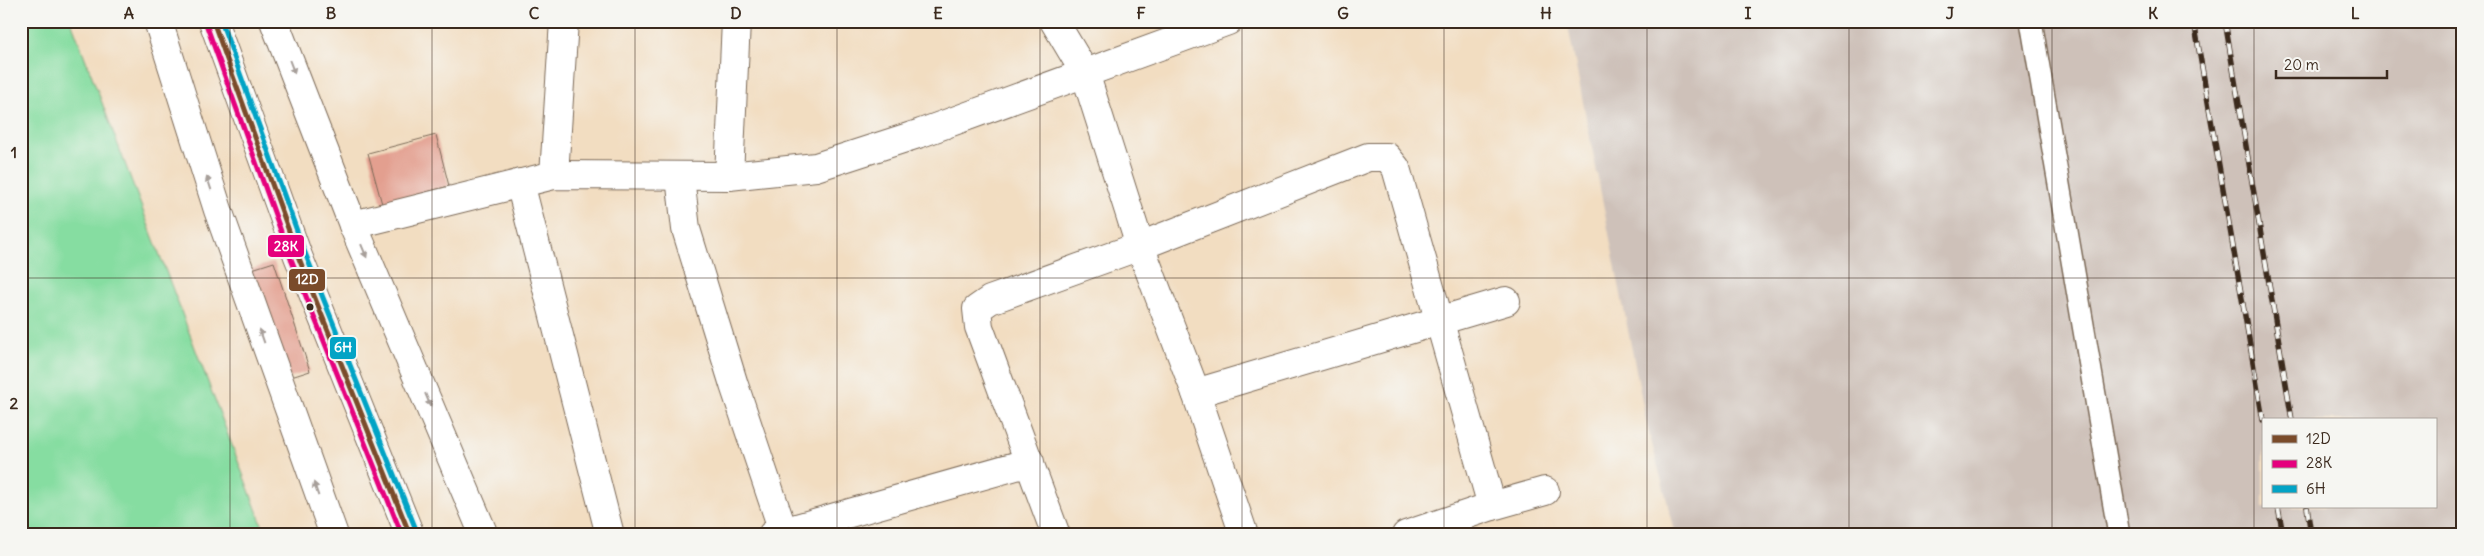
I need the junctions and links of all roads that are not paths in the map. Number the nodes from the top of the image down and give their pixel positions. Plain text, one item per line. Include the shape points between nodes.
1 (158, 21) edge
2 (213, 21) edge
3 (274, 21) edge
4 (564, 21) edge
5 (736, 21) edge
6 (1054, 21) edge
7 (1228, 21) edge
8 (2031, 21) edge
9 (1084, 73) junction
10 (554, 175) junction
11 (729, 176) junction
12 (680, 177) junction
13 (505, 186) junction
14 (353, 225) junction
15 (1140, 246) junction
16 (1506, 301) dead end
17 (1439, 319) junction
18 (1196, 393) junction
19 (1030, 462) junction
20 (1545, 491) dead end
21 (1492, 506) junction
22 (777, 533) edge
23 (334, 535) edge
24 (410, 535) edge
25 (484, 535) edge
26 (610, 535) edge
27 (1056, 535) edge
28 (1244, 535) edge
29 (1406, 535) edge
30 (2119, 535) edge

23 -> 1 street via 218,210
2 - 24 street via 298,256
3 -> 14 street
4 - 10 street
5 - 11 street
6 - 9 street
7 - 9 street
8 - 30 lane
9 - 11 street via 921,133 816,167
9 - 15 street
10 - 12 street
10 - 13 street
11 - 12 street
12 - 22 street via 686,229
13 - 14 street
13 - 26 street
14 -> 25 street
15 - 17 street via 1368,157 1387,157 1396,168
15 - 18 street
15 - 19 street via 990,300 977,309 979,327
16 - 17 street
17 - 18 street
17 - 21 street
18 - 28 street
19 - 22 street
19 - 27 street
20 - 21 street
21 - 29 street

